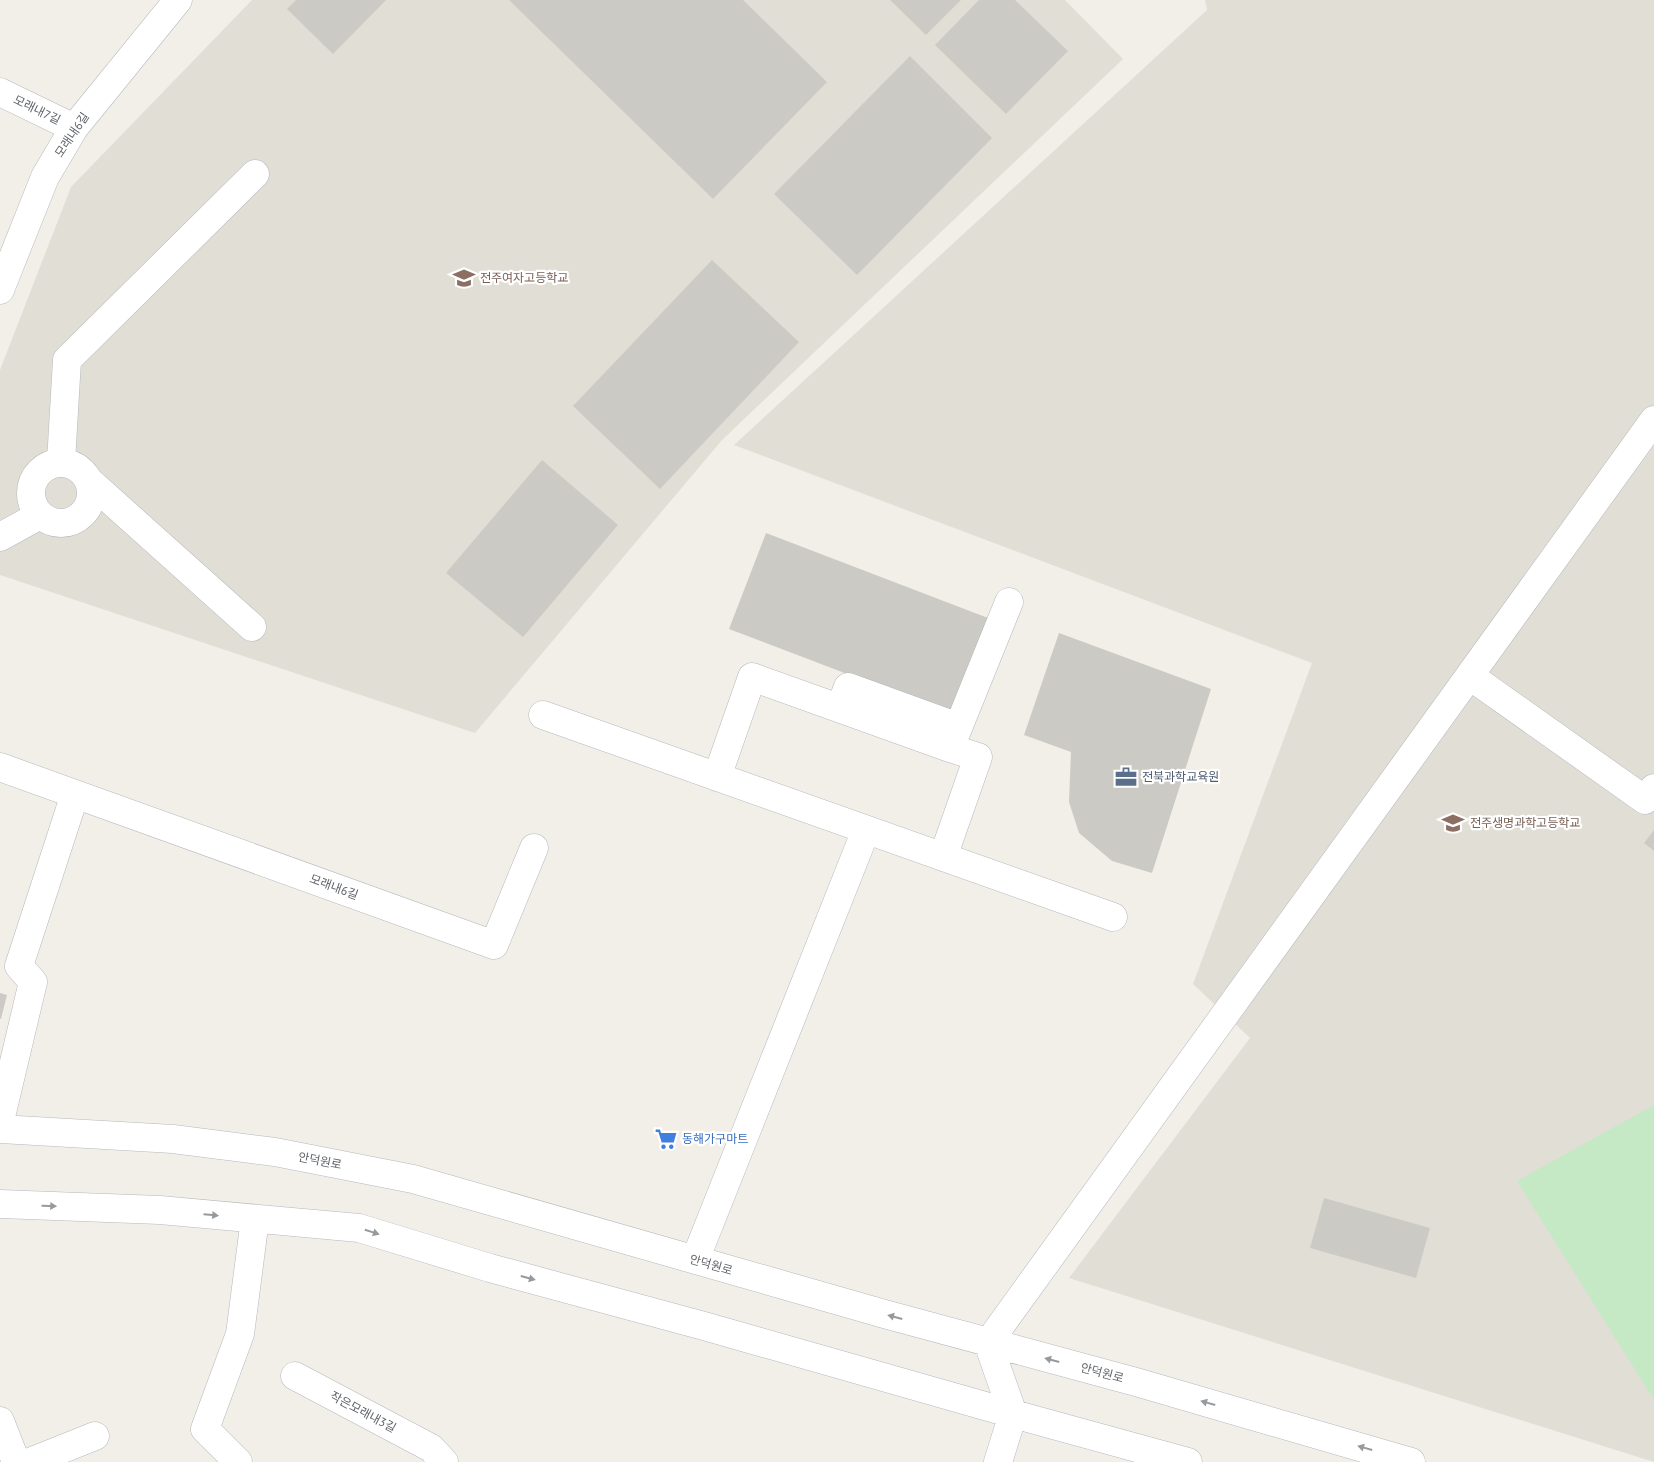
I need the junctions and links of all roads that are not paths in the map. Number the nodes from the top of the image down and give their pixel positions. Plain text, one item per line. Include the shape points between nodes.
1 (178, 0) edge
2 (0, 92) edge
3 (74, 128) junction
4 (255, 174) dead end
5 (0, 290) edge
6 (1654, 420) edge
7 (61, 462) junction
8 (89, 481) junction
9 (40, 515) junction
10 (0, 537) edge
11 (1009, 602) dead end
12 (252, 627) dead end
13 (1470, 676) junction
14 (543, 715) dead end
15 (954, 738) junction
16 (0, 766) edge
17 (717, 776) junction
18 (1654, 788) edge
19 (75, 794) junction
20 (866, 830) junction
21 (534, 848) dead end
22 (943, 857) junction
23 (1113, 917) dead end
24 (0, 1121) edge
25 (0, 1129) edge
26 (0, 1204) edge
27 (255, 1219) junction
28 (695, 1260) junction
29 (988, 1342) junction
30 (296, 1376) dead end
31 (1013, 1414) junction
32 (0, 1421) edge
33 (95, 1436) dead end
34 (430, 1457) edge
35 (16, 1462) edge
36 (30, 1462) edge
37 (238, 1462) edge
38 (998, 1462) edge
39 (1188, 1462) edge
40 (1411, 1462) edge

1 - 3 street, 모래내6길
2 - 3 street, 모래내7길
3 - 5 street, 모래내6길 via 45,177
4 - 7 street via 67,360
6 - 13 street
7 - 8 street via 72,464
7 - 9 street via 49,464 33,481 30,493
8 - 9 street via 89,505 82,515 61,523
8 - 12 street
9 - 10 street
11 - 15 street
13 - 18 street via 1645,800
13 - 29 street
14 - 17 street
15 - 17 street via 840,708 752,677
15 - 22 street via 978,758
16 - 19 street, 모래내6길
17 - 20 street
19 - 21 street, 모래내6길 via 494,945
19 - 24 street via 20,966 33,982
20 - 22 street
20 - 28 street
22 - 23 street
25 - 28 street, 안덕원로 via 173,1139 276,1152 413,1179
26 -> 27 street via 160,1210
27 -> 31 street via 359,1228 490,1268
27 - 37 street via 240,1334 205,1429
29 -> 28 street, 안덕원로
29 - 31 street
40 -> 29 street, 안덕원로
30 - 34 street, 작은모래내3길
31 - 38 street
31 - 39 street
32 - 35 street
33 - 36 street

